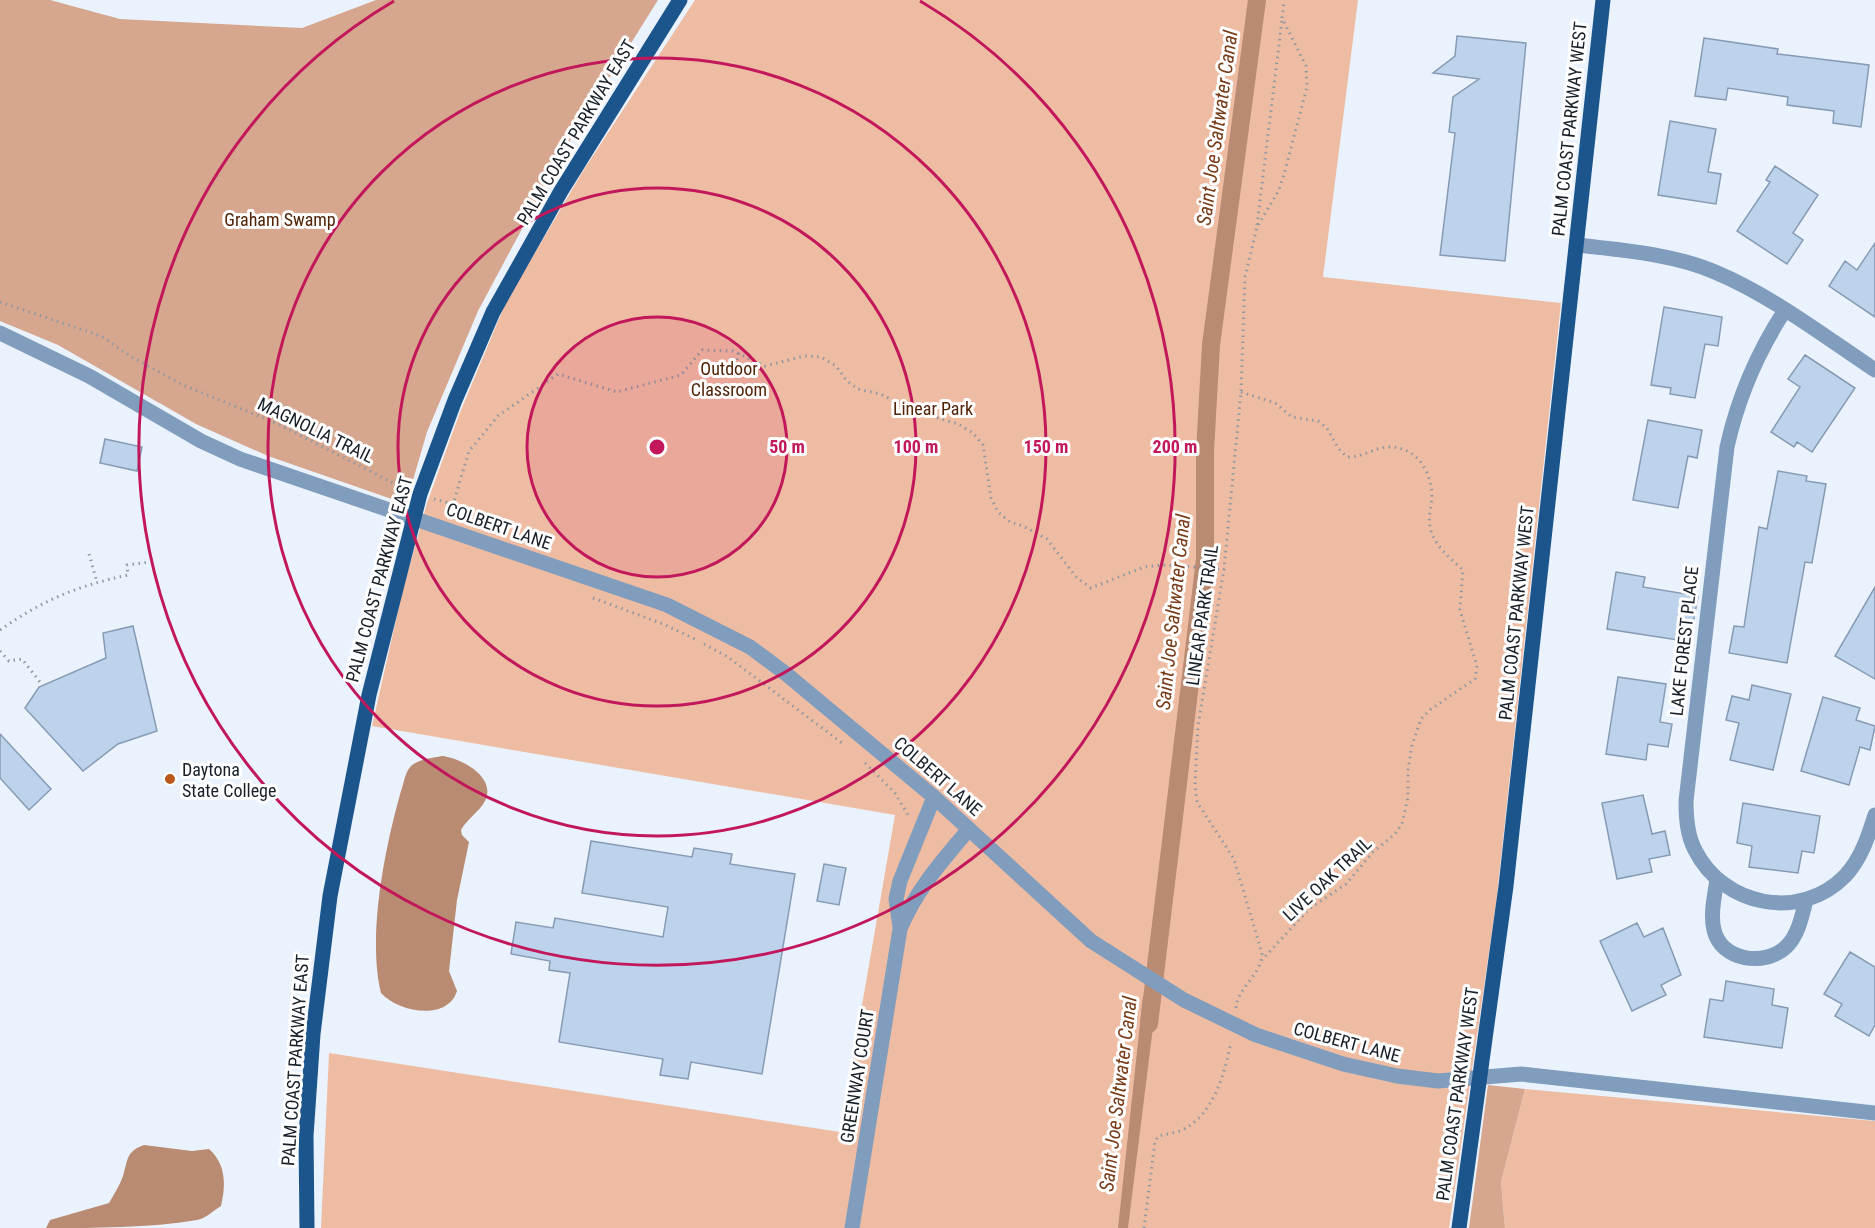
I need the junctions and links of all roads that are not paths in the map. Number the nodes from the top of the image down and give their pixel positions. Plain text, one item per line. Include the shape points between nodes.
1 (680, 0) edge
2 (1603, 0) edge
3 (1576, 245) junction
4 (1785, 310) junction
5 (0, 333) edge
6 (1875, 370) edge
7 (413, 517) junction
8 (934, 796) junction
9 (1875, 815) edge
10 (969, 829) junction
11 (1717, 879) junction
12 (1806, 900) junction
13 (900, 929) junction
14 (1477, 1079) junction
15 (1875, 1113) edge
16 (307, 1228) edge
17 (852, 1228) edge
18 (1458, 1228) edge

1 - 7 main road, PALM COAST PARKWAY EAST via 572,173 493,312 448,419
2 - 3 main road, PALM COAST PARKWAY WEST
3 - 4 street via 1683,261 1741,284
3 - 14 main road, PALM COAST PARKWAY WEST via 1506,886
4 - 6 street
4 - 11 street, LAKE FOREST PLACE via 1758,356 1738,404 1722,476 1686,801 1686,820 1694,848
5 - 7 street, COLBERT LANE via 89,376 222,452
7 - 8 street, COLBERT LANE via 667,605 713,626 792,678
7 - 16 main road, PALM COAST PARKWAY EAST via 369,695 324,941 309,1088
8 - 10 street, COLBERT LANE
8 - 13 street via 900,881 896,899
9 - 12 street, LAKE FOREST PLACE via 1862,852 1846,874
10 - 13 street via 924,883
10 - 14 street, COLBERT LANE via 1097,946 1184,1000 1235,1026 1297,1049 1397,1076 1423,1080
11 - 12 street, LAKE FOREST PLACE via 1760,901 1786,904
11 - 12 street via 1713,928 1723,946 1744,958 1768,958 1787,946
13 - 17 street, GREENWAY COURT
14 - 15 street, COLBERT LANE via 1521,1074
14 - 18 main road, PALM COAST PARKWAY WEST

